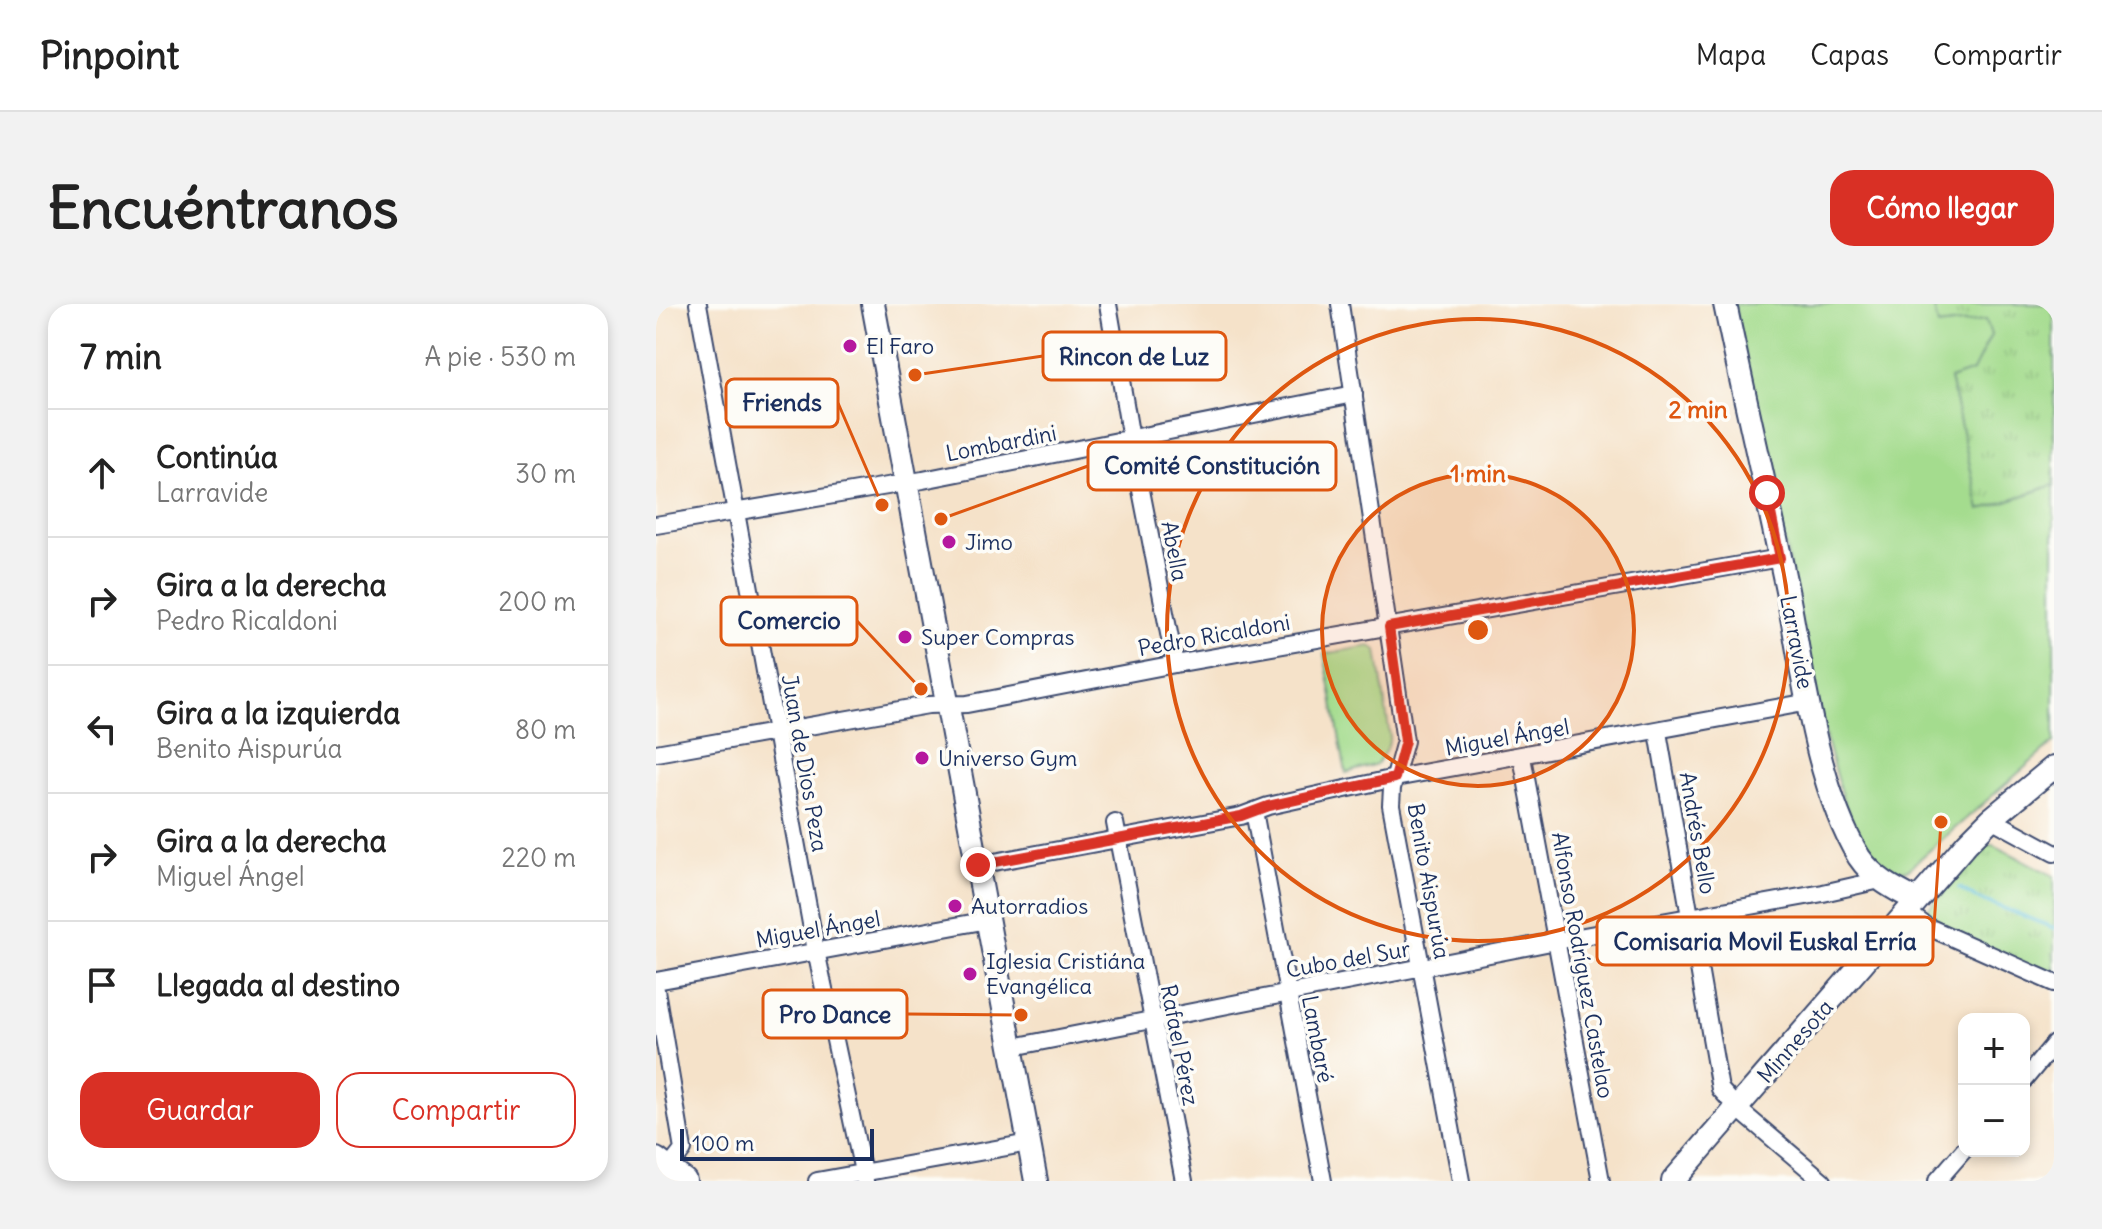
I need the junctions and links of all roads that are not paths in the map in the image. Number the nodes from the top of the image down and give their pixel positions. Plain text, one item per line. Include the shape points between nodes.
1 (698, 304) edge
2 (873, 304) edge
3 (1108, 304) edge
4 (1340, 304) edge
5 (1725, 304) edge
6 (1354, 394) junction
7 (1131, 439) junction
8 (906, 482) junction
9 (737, 511) junction
10 (656, 525) edge
11 (1780, 558) junction
12 (1389, 627) junction
13 (1175, 664) junction
14 (1809, 702) junction
15 (948, 704) junction
16 (777, 731) junction
17 (1658, 732) junction
18 (656, 753) edge
19 (1522, 757) junction
20 (2054, 767) edge
21 (1395, 778) junction
22 (1254, 811) junction
23 (1991, 819) junction
24 (1117, 832) junction
25 (2054, 853) edge
26 (978, 865) junction
27 (1880, 880) junction
28 (1912, 906) junction
29 (1690, 919) junction
30 (988, 920) junction
31 (1556, 941) junction
32 (816, 951) junction
33 (1422, 969) junction
34 (656, 981) edge
35 (2054, 983) edge
36 (656, 990) edge
37 (1286, 992) junction
38 (1151, 1018) junction
39 (2054, 1044) edge
40 (1013, 1047) junction
41 (2030, 1073) edge
42 (1737, 1108) junction
43 (1029, 1143) junction
44 (1958, 1157) edge
45 (667, 1173) edge
46 (864, 1176) edge
47 (817, 1181) edge
48 (1036, 1181) edge
49 (1184, 1181) edge
50 (1323, 1181) edge
51 (1461, 1181) edge
52 (1600, 1181) edge
53 (1673, 1181) edge
54 (1823, 1181) edge
55 (1937, 1181) edge

1 - 9 street, Juan de Dios Peza
2 - 8 street
3 - 7 street, Abella
4 - 6 street, Benito Aispurúa
5 - 11 street, Larravide
6 - 7 street, Lombardini
6 - 12 street, Benito Aispurúa
7 - 8 street, Lombardini
7 - 13 street, Abella
8 - 9 street, Lombardini
8 - 15 street
9 - 10 street, Lombardini
9 - 16 street, Juan de Dios Peza
11 - 12 street, Pedro Ricaldoni
11 - 14 street, Larravide
12 - 13 street, Pedro Ricaldoni
12 - 21 street, Benito Aispurúa via 1405,741
13 - 15 street, Pedro Ricaldoni
14 - 17 street, Miguel Ángel
14 - 27 street, Larravide via 1837,810 1857,853
15 - 16 street, Pedro Ricaldoni
15 - 26 street
16 - 18 street, Pedro Ricaldoni
16 - 32 street, Juan de Dios Peza
17 - 19 street, Miguel Ángel
17 - 29 street, Andrés Bello
19 - 21 street, Miguel Ángel
19 - 31 street, Alfonso Rodríguez Castelao
20 - 23 street, Minnesota
21 - 22 street, Miguel Ángel
21 - 33 street, Benito Aispurúa via 1391,805
22 - 24 street, Miguel Ángel
22 - 37 street, Lambaré
23 - 25 street
23 - 28 street, Minnesota
24 - 26 street, Miguel Ángel
24 - 38 street, Rafael Pérez
26 - 30 street
27 - 28 street, Larravide
27 - 29 street, Cubo del Sur
28 - 35 street via 1926,926
28 - 42 street, Minnesota
29 - 31 street, Cubo del Sur
29 - 42 street, Andrés Bello via 1716,1073 1722,1093
30 - 32 street, Miguel Ángel
30 - 40 street
31 - 33 street, Cubo del Sur
31 - 52 street, Alfonso Rodríguez Castelao
32 - 34 street, Miguel Ángel
32 - 46 street, Juan de Dios Peza
33 - 37 street, Cubo del Sur
33 - 51 street, Benito Aispurúa
36 - 45 street via 683,1150
37 - 38 street, Cubo del Sur
37 - 50 street, Lambaré
38 - 40 street, Cubo del Sur
38 - 49 street, Rafael Pérez
39 - 41 street
40 - 43 street
42 - 53 street, Minnesota
42 - 54 street, Andrés Bello
43 - 46 street
43 - 48 street
44 - 55 street
46 - 47 street

